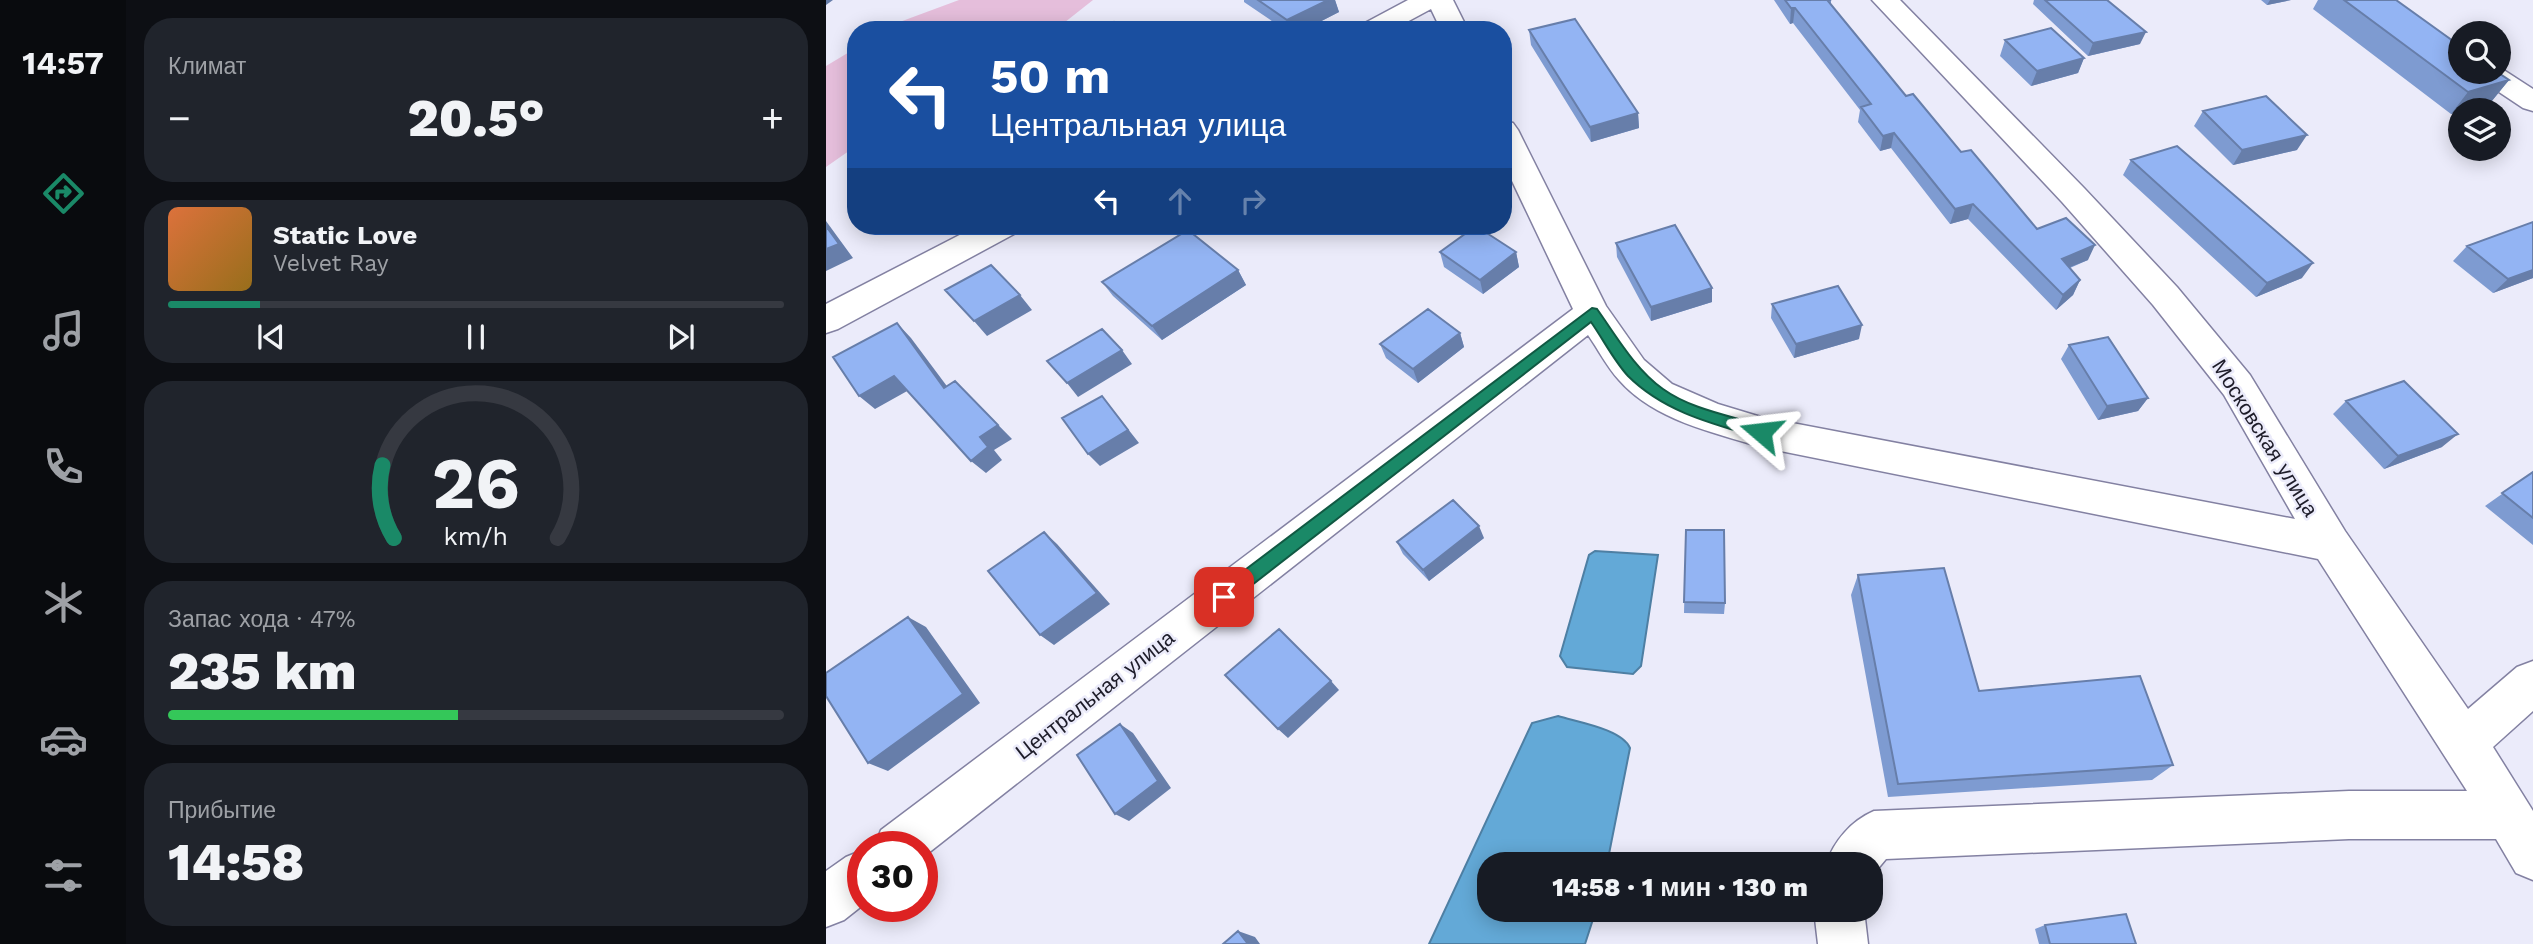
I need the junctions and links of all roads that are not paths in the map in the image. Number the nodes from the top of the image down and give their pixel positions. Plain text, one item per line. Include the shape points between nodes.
1 (1428, 0) edge
2 (1440, 0) edge
3 (1885, 0) edge
4 (1389, 21) edge
5 (1450, 21) edge
6 (2506, 84) edge
7 (2533, 102) edge
8 (1512, 149) edge
9 (986, 235) edge
10 (1592, 313) junction
11 (826, 320) edge
12 (2331, 544) junction
13 (2533, 682) edge
14 (2464, 742) junction
15 (2507, 815) junction
16 (919, 831) edge
17 (1860, 852) edge
18 (2533, 856) edge
19 (847, 886) edge
20 (826, 902) edge
21 (1840, 922) edge
22 (1843, 944) edge

1 - 4 street
2 - 5 street
3 - 12 street, Московская улица via 2173,306 2237,385
6 - 7 street
8 - 10 street
9 - 11 street
10 - 12 street via 1631,370 1659,394 1708,416 1761,432
10 - 16 street, Центральная улица
12 - 14 street, Московская улица
13 - 14 street
14 - 15 street, Московская улица
15 - 17 street via 2349,815 1874,835
15 - 18 street, Московская улица
19 - 20 street
21 - 22 street

